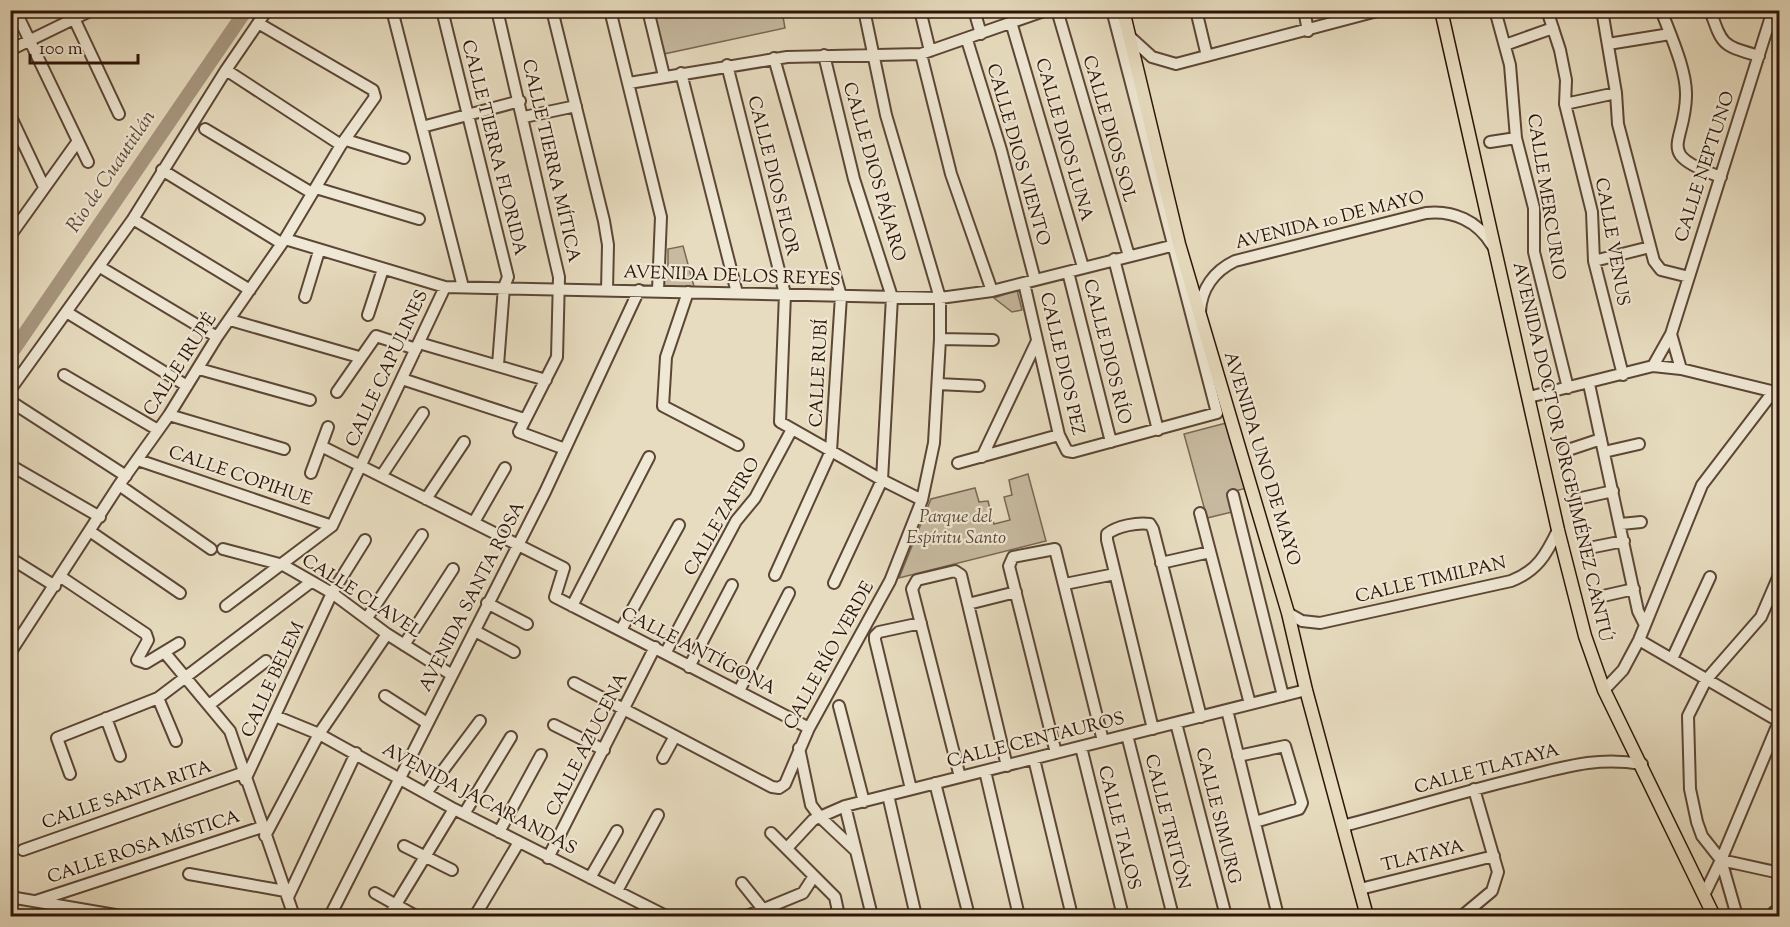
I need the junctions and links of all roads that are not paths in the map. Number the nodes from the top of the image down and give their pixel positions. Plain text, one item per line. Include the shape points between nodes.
1 (15, 10) edge
2 (92, 10) edge
3 (267, 10) edge
4 (392, 10) edge
5 (442, 10) edge
6 (497, 10) edge
7 (552, 10) edge
8 (610, 10) edge
9 (648, 10) edge
10 (864, 10) edge
11 (920, 10) edge
12 (974, 10) edge
13 (1047, 10) edge
14 (1057, 10) edge
15 (1112, 10) edge
16 (1123, 10) edge
17 (1196, 10) edge
18 (1304, 10) edge
19 (1381, 10) edge
20 (1441, 10) edge
21 (1495, 10) edge
22 (1547, 10) edge
23 (1602, 10) edge
24 (1662, 10) edge
25 (1710, 10) edge
26 (1773, 10) edge
27 (1023, 14) edge
28 (1355, 14) edge
29 (72, 15) edge
30 (1011, 21) junction
31 (258, 23) junction
32 (1553, 28) junction
33 (1308, 31) junction
34 (981, 34) junction
35 (1670, 34) junction
36 (1130, 38) junction
37 (30, 40) junction
38 (967, 40) junction
39 (1608, 44) junction
40 (1505, 45) junction
41 (10, 50) edge
42 (926, 52) junction
43 (875, 53) junction
44 (824, 55) junction
45 (1207, 56) junction
46 (1759, 56) junction
47 (774, 58) junction
48 (727, 65) junction
49 (226, 70) junction
50 (681, 73) junction
51 (664, 76) junction
52 (629, 83) junction
53 (1616, 93) junction
54 (520, 101) junction
55 (1565, 104) junction
56 (576, 106) junction
57 (119, 114) dead end
58 (10, 115) edge
59 (469, 115) junction
60 (524, 117) junction
61 (422, 127) junction
62 (205, 129) dead end
63 (1516, 138) junction
64 (78, 141) junction
65 (344, 142) junction
66 (1490, 142) dead end
67 (404, 158) dead end
68 (88, 162) dead end
69 (162, 170) junction
70 (1720, 177) junction
71 (44, 187) junction
72 (314, 190) junction
73 (133, 219) junction
74 (419, 219) dead end
75 (11, 233) edge
76 (283, 241) junction
77 (1176, 245) junction
78 (1650, 247) junction
79 (1494, 248) junction
80 (319, 251) junction
81 (1129, 255) junction
82 (1114, 259) junction
83 (1594, 261) junction
84 (100, 267) junction
85 (1083, 267) junction
86 (383, 269) junction
87 (1068, 272) junction
88 (1689, 278) junction
89 (1030, 281) junction
90 (445, 287) junction
91 (463, 287) junction
92 (504, 287) junction
93 (557, 289) junction
94 (250, 290) junction
95 (607, 290) junction
96 (639, 290) junction
97 (658, 290) junction
98 (992, 291) junction
99 (688, 292) junction
100 (736, 293) junction
101 (785, 294) junction
102 (841, 296) junction
103 (305, 297) dead end
104 (892, 297) junction
105 (940, 298) junction
106 (68, 313) junction
107 (368, 315) dead end
108 (230, 320) junction
109 (1201, 321) junction
110 (1671, 333) junction
111 (217, 338) junction
112 (940, 339) junction
113 (993, 340) dead end
114 (1037, 340) junction
115 (417, 346) junction
116 (359, 357) junction
117 (498, 365) junction
118 (1653, 366) junction
119 (199, 369) junction
120 (1681, 369) junction
121 (63, 375) dead end
122 (1623, 375) junction
123 (402, 379) junction
124 (546, 380) junction
125 (938, 384) junction
126 (1589, 384) junction
127 (187, 386) junction
128 (979, 386) dead end
129 (1569, 388) junction
130 (10, 390) edge
131 (337, 392) dead end
132 (1776, 393) edge
133 (1529, 397) junction
134 (1219, 399) junction
135 (310, 400) dead end
136 (10, 401) edge
137 (423, 413) dead end
138 (169, 415) junction
139 (524, 419) junction
140 (328, 427) dead end
141 (158, 430) junction
142 (1158, 430) junction
143 (791, 431) junction
144 (1059, 435) junction
145 (1601, 440) junction
146 (464, 442) dead end
147 (1111, 442) junction
148 (1639, 444) dead end
149 (738, 445) dead end
150 (321, 446) junction
151 (284, 448) dead end
152 (565, 449) junction
153 (831, 451) junction
154 (1565, 452) dead end
155 (1604, 452) junction
156 (649, 457) dead end
157 (982, 458) junction
158 (138, 460) junction
159 (958, 463) dead end
160 (10, 465) edge
161 (361, 465) junction
162 (505, 468) dead end
163 (311, 473) dead end
164 (382, 475) junction
165 (882, 480) junction
166 (123, 481) junction
167 (1613, 491) junction
168 (1233, 495) dead end
169 (426, 499) junction
170 (1577, 499) dead end
171 (922, 500) junction
172 (1200, 513) dead end
173 (100, 517) junction
174 (474, 522) junction
175 (1641, 522) dead end
176 (1621, 524) junction
177 (679, 525) dead end
178 (332, 526) junction
179 (1558, 530) junction
180 (91, 532) junction
181 (422, 535) dead end
182 (365, 540) dead end
183 (1624, 540) junction
184 (518, 543) junction
185 (212, 549) dead end
186 (223, 549) dead end
187 (1589, 549) dead end
188 (1210, 552) junction
189 (10, 558) edge
190 (1161, 563) junction
191 (283, 565) junction
192 (453, 569) dead end
193 (1779, 573) edge
194 (1114, 574) junction
195 (775, 575) dead end
196 (1710, 577) dead end
197 (58, 581) junction
198 (311, 582) junction
199 (834, 583) dead end
200 (1065, 584) junction
201 (732, 585) dead end
202 (1634, 589) junction
203 (1016, 592) junction
204 (180, 593) dead end
205 (332, 593) junction
206 (789, 593) dead end
207 (1603, 596) dead end
208 (487, 603) junction
209 (968, 604) junction
210 (226, 606) dead end
211 (572, 606) junction
212 (1288, 613) junction
213 (367, 618) junction
214 (921, 623) junction
215 (527, 624) dead end
216 (1645, 625) junction
217 (621, 630) junction
218 (475, 631) junction
219 (387, 634) junction
220 (1639, 640) junction
221 (179, 643) dead end
222 (404, 645) junction
223 (656, 647) junction
224 (514, 652) dead end
225 (666, 652) junction
226 (10, 653) edge
227 (165, 653) junction
228 (1672, 659) junction
229 (266, 661) dead end
230 (689, 667) junction
231 (452, 675) junction
232 (186, 678) junction
233 (1706, 680) junction
234 (574, 683) dead end
235 (1306, 690) junction
236 (1604, 690) junction
237 (739, 692) junction
238 (385, 696) dead end
239 (1283, 696) junction
240 (158, 698) junction
241 (1250, 704) junction
242 (209, 705) junction
243 (839, 706) dead end
244 (624, 710) junction
245 (1227, 710) junction
246 (275, 716) junction
247 (1201, 717) junction
248 (106, 718) junction
249 (480, 721) dead end
250 (1779, 721) edge
251 (427, 723) junction
252 (1176, 723) junction
253 (554, 725) dead end
254 (808, 728) junction
255 (1153, 729) junction
256 (319, 734) junction
257 (1127, 735) junction
258 (675, 736) junction
259 (511, 737) dead end
260 (176, 741) dead end
261 (1103, 741) junction
262 (799, 747) junction
263 (1081, 747) junction
264 (604, 750) junction
265 (356, 753) junction
266 (1056, 753) junction
267 (541, 755) dead end
268 (120, 756) dead end
269 (1238, 756) junction
270 (663, 758) dead end
271 (1034, 759) junction
272 (1642, 764) junction
273 (1007, 765) junction
274 (985, 771) junction
275 (70, 774) dead end
276 (244, 776) junction
277 (399, 777) junction
278 (960, 777) junction
279 (935, 783) junction
280 (911, 789) junction
281 (1474, 789) junction
282 (426, 793) junction
283 (888, 795) junction
284 (864, 802) junction
285 (845, 806) junction
286 (459, 812) junction
287 (658, 816) dead end
288 (820, 817) junction
289 (1255, 822) junction
290 (1343, 826) junction
291 (617, 831) dead end
292 (264, 832) junction
293 (499, 832) junction
294 (771, 832) dead end
295 (519, 842) junction
296 (404, 846) dead end
297 (787, 848) junction
298 (23, 850) dead end
299 (855, 850) junction
300 (1494, 856) junction
301 (425, 857) junction
302 (549, 858) junction
303 (1721, 860) junction
304 (452, 870) dead end
305 (1779, 873) edge
306 (189, 874) dead end
307 (814, 876) junction
308 (590, 878) junction
309 (742, 883) dead end
310 (1360, 890) junction
311 (617, 891) junction
312 (375, 893) dead end
313 (1705, 893) junction
314 (287, 894) junction
315 (10, 897) edge
316 (36, 901) junction
317 (396, 905) junction
318 (646, 906) junction
319 (762, 908) junction
320 (121, 916) edge
321 (294, 916) edge
322 (330, 916) edge
323 (389, 916) edge
324 (416, 916) edge
325 (475, 916) edge
326 (640, 916) edge
327 (666, 916) edge
328 (747, 916) edge
329 (839, 916) edge
330 (872, 916) edge
331 (916, 916) edge
332 (969, 916) edge
333 (1019, 916) edge
334 (1072, 916) edge
335 (1123, 916) edge
336 (1173, 916) edge
337 (1226, 916) edge
338 (1278, 916) edge
339 (1367, 916) edge
340 (1462, 916) edge
341 (1716, 916) edge
342 (1737, 916) edge

1 - 37 street
2 - 29 street
3 - 31 street
4 - 61 street
5 - 59 street, CALLE TIERRA FLORIDA
6 - 54 street, CALLE TIERRA MÍTICA
7 - 56 street
8 - 52 street
9 - 51 street
10 - 43 street, CALLE RÍO VERDE
11 - 42 street
12 - 34 street
13 - 27 street
14 - 81 street, CALLE DIOS SOL
15 - 77 street
16 - 36 main road, AVENIDA UNO DE MAYO
17 - 45 street
18 - 33 street
19 - 28 street
20 - 79 main road, AVENIDA DOCTOR JORGE JIMÉNEZ CANTÚ
21 - 40 street, CALLE MERCURIO
22 - 32 street, CALLE VENUS
23 - 39 street
24 - 35 street
25 - 46 street via 1726,46
26 - 46 street, CALLE NEPTUNO
27 - 30 street
28 - 33 street
29 - 37 street
29 - 57 street
30 - 34 street
30 - 85 street, CALLE DIOS LUNA
31 - 49 street
31 - 65 street, CALLE IRUPÉ via 375,93
32 - 40 street
32 - 55 street, CALLE VENUS via 1566,80
33 - 45 street
34 - 38 street
35 - 39 street
35 - 70 street via 1686,96 1677,146 1682,158 1692,166
36 - 45 street via 1164,62 1176,64
36 - 77 main road, AVENIDA UNO DE MAYO
37 - 41 street
37 - 64 street
38 - 42 street
38 - 89 street, CALLE DIOS VIENTO via 1001,150
39 - 53 street
40 - 63 street, CALLE MERCURIO
42 - 43 street
42 - 98 street via 951,174
43 - 44 street
43 - 105 street, CALLE RÍO VERDE via 886,115
44 - 47 street
44 - 104 street, CALLE DIOS PÁJARO via 854,179
46 - 70 street, CALLE NEPTUNO
47 - 48 street
47 - 102 street, CALLE RUBÍ
48 - 50 street
48 - 101 street, CALLE DIOS FLOR
49 - 65 street
49 - 69 street
50 - 51 street
50 - 100 street
51 - 52 street
52 - 97 street via 661,217
53 - 55 street
53 - 78 street via 1618,124
54 - 59 street
54 - 60 street, CALLE TIERRA MÍTICA
55 - 83 street, CALLE VENUS via 1592,212
56 - 60 street
56 - 95 street via 604,221
58 - 71 street
59 - 61 street
59 - 92 street, CALLE TIERRA FLORIDA via 508,277
60 - 93 street, CALLE TIERRA MÍTICA via 556,258
61 - 91 street
62 - 72 street
63 - 66 street
63 - 129 street, CALLE MERCURIO via 1534,208 1534,252
64 - 68 street
64 - 71 street
65 - 67 street
65 - 72 street, CALLE IRUPÉ
69 - 73 street
69 - 76 street, AVENIDA DE LOS REYES
70 - 88 street, CALLE NEPTUNO
71 - 75 street
72 - 74 street
72 - 76 street, CALLE IRUPÉ
73 - 84 street
73 - 94 street
76 - 80 street, AVENIDA DE LOS REYES
76 - 94 street, CALLE IRUPÉ
77 - 81 street, AVENIDA DE LOS REYES
77 - 109 main road, AVENIDA UNO DE MAYO
77 - 134 street
78 - 83 street
78 - 88 street via 1656,266
79 - 109 street, AVENIDA 10 DE MAYO via 1468,220 1448,213 1425,213 1229,264 1207,286
79 - 133 main road, AVENIDA DOCTOR JORGE JIMÉNEZ CANTÚ
80 - 86 street, AVENIDA DE LOS REYES
80 - 103 street
81 - 82 street, AVENIDA DE LOS REYES
82 - 85 street, AVENIDA DE LOS REYES
82 - 142 street
83 - 122 street, CALLE VENUS
84 - 106 street
84 - 111 street
85 - 87 street, AVENIDA DE LOS REYES
86 - 90 street, AVENIDA DE LOS REYES
86 - 107 street
87 - 89 street, AVENIDA DE LOS REYES
87 - 147 street, CALLE DIOS RÍO
88 - 110 street, CALLE NEPTUNO
89 - 98 street, AVENIDA DE LOS REYES
89 - 114 street, CALLE DIOS PEZ
90 - 91 street, AVENIDA DE LOS REYES
90 - 115 street, CALLE CAPULINES
91 - 92 street, AVENIDA DE LOS REYES
92 - 93 street, AVENIDA DE LOS REYES
92 - 117 street, CALLE TIERRA FLORIDA
93 - 95 street, AVENIDA DE LOS REYES
93 - 124 street, CALLE TIERRA MÍTICA via 557,357
94 - 108 street, CALLE IRUPÉ
95 - 96 street, AVENIDA DE LOS REYES
96 - 97 street, AVENIDA DE LOS REYES
96 - 152 street, AVENIDA SANTA ROSA
97 - 99 street, AVENIDA DE LOS REYES
98 - 105 street, AVENIDA DE LOS REYES
99 - 100 street, AVENIDA DE LOS REYES
99 - 149 street via 666,357 663,406
100 - 101 street, AVENIDA DE LOS REYES
101 - 102 street, AVENIDA DE LOS REYES
101 - 143 street via 780,422
102 - 104 street, AVENIDA DE LOS REYES
102 - 153 street, CALLE RUBÍ
104 - 105 street, AVENIDA DE LOS REYES
104 - 165 street
105 - 112 street, CALLE RÍO VERDE
106 - 127 street
106 - 130 street
108 - 111 street, CALLE IRUPÉ
108 - 116 street
109 - 134 main road, AVENIDA UNO DE MAYO
110 - 118 street, CALLE NEPTUNO
110 - 120 street
111 - 119 street, CALLE IRUPÉ
112 - 113 street
112 - 125 street, CALLE RÍO VERDE
114 - 144 street, CALLE DIOS PEZ
114 - 157 street
115 - 116 street via 376,336
115 - 117 street
115 - 123 street, CALLE CAPULINES
116 - 131 street
117 - 124 street
118 - 120 street
118 - 122 street
119 - 127 street, CALLE IRUPÉ
119 - 135 street
120 - 132 street
121 - 141 street
122 - 126 street
123 - 139 street
123 - 161 street, CALLE CAPULINES
124 - 139 street, CALLE TIERRA MÍTICA
125 - 128 street
125 - 171 street, CALLE RÍO VERDE via 934,443
126 - 129 street
126 - 145 street
127 - 138 street, CALLE IRUPÉ
129 - 133 street
132 - 216 street via 1702,485
133 - 179 main road, AVENIDA DOCTOR JORGE JIMÉNEZ CANTÚ
134 - 142 street via 1217,413
134 - 212 main road, AVENIDA UNO DE MAYO via 1248,473
136 - 166 street
137 - 164 street
138 - 141 street, CALLE IRUPÉ
138 - 151 street
139 - 152 street via 519,432
140 - 150 street
141 - 158 street, CALLE IRUPÉ
142 - 147 street
143 - 153 street
143 - 225 street, CALLE ZAFIRO via 755,498 736,521
144 - 147 street, CALLE DIOS PEZ via 1067,451 1073,452
144 - 157 street
145 - 154 street
145 - 155 street
146 - 169 street
148 - 155 street
150 - 161 street
150 - 163 street
152 - 184 street, AVENIDA SANTA ROSA
153 - 165 street
153 - 195 street
155 - 167 street
156 - 211 street
157 - 159 street
158 - 166 street, CALLE IRUPÉ
158 - 178 street, CALLE COPIHUE
160 - 173 street
161 - 164 street
161 - 178 street, CALLE CAPULINES
162 - 174 street
164 - 169 street
165 - 171 street
165 - 199 street
166 - 173 street, CALLE IRUPÉ
166 - 185 street
167 - 170 street
167 - 176 street
168 - 239 street
169 - 174 street
171 - 254 street, CALLE RÍO VERDE via 890,581
172 - 188 street
173 - 180 street, CALLE IRUPÉ
174 - 184 street
175 - 176 street
176 - 183 street
177 - 217 street
178 - 191 street
179 - 212 street, CALLE TIMILPAN via 1541,563 1511,582 1320,623 1302,621
179 - 236 main road, AVENIDA DOCTOR JORGE JIMÉNEZ CANTÚ via 1585,636
180 - 197 street, CALLE IRUPÉ
180 - 204 street
181 - 213 street
182 - 205 street, CALLE BELEM
183 - 187 street
183 - 202 street
184 - 208 street, AVENIDA SANTA ROSA
184 - 211 street, CALLE ANTÍGONA via 564,568 554,596
186 - 191 street, CALLE CLAVEL
188 - 190 street
188 - 241 street
189 - 197 street
190 - 194 street via 1150,524 1113,530 1107,534
190 - 247 street
191 - 198 street, CALLE CLAVEL
191 - 210 street
192 - 222 street
193 - 233 street via 1761,617
194 - 200 street
194 - 255 street
196 - 228 street
197 - 226 street, CALLE IRUPÉ
197 - 227 street via 146,634 147,640 136,660 146,663
198 - 205 street, CALLE CLAVEL
198 - 232 street
200 - 203 street via 1055,549 1013,556 1009,566
200 - 261 street
201 - 230 street
202 - 207 street
202 - 216 street
203 - 209 street
203 - 266 street
205 - 213 street, CALLE CLAVEL
205 - 246 street, CALLE BELEM
206 - 237 street
208 - 215 street
208 - 218 street, AVENIDA SANTA ROSA
209 - 214 street via 959,571 917,580 912,590
209 - 273 street
211 - 217 street, CALLE ANTÍGONA
212 - 235 main road, AVENIDA UNO DE MAYO
213 - 219 street, CALLE CLAVEL
214 - 278 street
214 - 280 street via 879,632 875,640
216 - 220 street
217 - 223 street, CALLE ANTÍGONA
218 - 224 street
218 - 231 street, AVENIDA SANTA ROSA
219 - 222 street, CALLE CLAVEL
219 - 256 street
220 - 228 street
220 - 236 street via 1623,670
221 - 227 street
222 - 231 street, CALLE CLAVEL
223 - 225 street, CALLE ANTÍGONA
223 - 244 street, CALLE AZUCENA
225 - 230 street, CALLE ANTÍGONA
227 - 232 street, CALLE ROSA MÍSTICA
228 - 233 street
229 - 242 street
230 - 237 street, CALLE ANTÍGONA
231 - 251 street, AVENIDA SANTA ROSA
232 - 240 street
232 - 242 street, CALLE ROSA MÍSTICA
233 - 250 street
233 - 303 street via 1688,716 1690,789 1702,836
234 - 244 street
235 - 239 street, CALLE CENTAUROS
235 - 290 main road, AVENIDA UNO DE MAYO
236 - 272 main road, AVENIDA DOCTOR JORGE JIMÉNEZ CANTÚ
237 - 254 street, CALLE ANTÍGONA
238 - 251 street
239 - 241 street, CALLE CENTAUROS
240 - 248 street
240 - 260 street
241 - 245 street, CALLE CENTAUROS
242 - 276 street, CALLE ROSA MÍSTICA via 230,731
243 - 284 street
244 - 258 street
244 - 264 street, CALLE AZUCENA
245 - 247 street, CALLE CENTAUROS
245 - 269 street
246 - 256 street, AVENIDA JACARANDAS
246 - 276 street, CALLE BELEM
247 - 252 street, CALLE CENTAUROS
248 - 268 street
248 - 275 street via 57,738
249 - 282 street
250 - 303 street
251 - 277 street, AVENIDA SANTA ROSA
252 - 255 street, CALLE CENTAUROS
252 - 337 street, CALLE SIMURG
253 - 264 street
254 - 262 street, CALLE RÍO VERDE
255 - 257 street, CALLE CENTAUROS
256 - 265 street, AVENIDA JACARANDAS
256 - 292 street
257 - 261 street, CALLE CENTAUROS
257 - 336 street, CALLE TRITÓN
258 - 262 street, CALLE RÍO VERDE via 779,788 785,784
258 - 270 street
259 - 286 street
261 - 263 street, CALLE CENTAUROS
262 - 288 street via 811,805
263 - 266 street, CALLE CENTAUROS
263 - 335 street, CALLE TALOS
264 - 302 street, CALLE AZUCENA
265 - 277 street, AVENIDA JACARANDAS
265 - 314 street
266 - 271 street, CALLE CENTAUROS
267 - 293 street
269 - 289 street
269 - 289 street via 1285,746 1302,802 1299,809
271 - 273 street, CALLE CENTAUROS
271 - 334 street
272 - 281 street, CALLE TLATAYA via 1593,760
272 - 313 main road, AVENIDA DOCTOR JORGE JIMÉNEZ CANTÚ
273 - 274 street, CALLE CENTAUROS
274 - 278 street, CALLE CENTAUROS
274 - 333 street
276 - 292 street, CALLE ROSA MÍSTICA
276 - 298 street, CALLE SANTA RITA
277 - 282 street, AVENIDA JACARANDAS
277 - 322 street, AVENIDA SANTA ROSA
278 - 279 street, CALLE CENTAUROS
279 - 280 street, CALLE CENTAUROS
279 - 332 street
280 - 283 street, CALLE CENTAUROS
281 - 290 street, CALLE TLATAYA
281 - 300 street, TLATAYA
282 - 286 street, AVENIDA JACARANDAS
283 - 284 street, CALLE CENTAUROS
283 - 331 street
284 - 285 street, CALLE CENTAUROS
285 - 288 street, CALLE CENTAUROS
285 - 299 street
286 - 293 street, AVENIDA JACARANDAS
286 - 301 street
287 - 311 street
288 - 297 street, CALLE CENTAUROS
288 - 299 street
289 - 338 street
290 - 310 main road, AVENIDA UNO DE MAYO
291 - 308 street
292 - 314 street, CALLE ROSA MÍSTICA
292 - 316 street, CALLE ROSA MÍSTICA
293 - 295 street, AVENIDA JACARANDAS
294 - 297 street
295 - 302 street, AVENIDA JACARANDAS
295 - 325 street
296 - 301 street
297 - 307 street
299 - 330 street
300 - 310 street, TLATAYA
300 - 340 street, TLATAYA via 1498,872 1492,891
301 - 304 street
301 - 317 street
302 - 308 street, AVENIDA JACARANDAS
303 - 305 street
303 - 313 street
303 - 342 street
306 - 314 street
307 - 319 street via 803,893
307 - 329 street via 835,897
308 - 311 street, AVENIDA JACARANDAS
309 - 319 street
310 - 339 main road, AVENIDA UNO DE MAYO
311 - 318 street, AVENIDA JACARANDAS
312 - 317 street
313 - 341 main road, AVENIDA DOCTOR JORGE JIMÉNEZ CANTÚ
314 - 321 street, CALLE ROSA MÍSTICA
315 - 316 street
316 - 320 street
317 - 323 street
317 - 324 street
318 - 326 street
318 - 327 street, AVENIDA JACARANDAS
319 - 328 street

